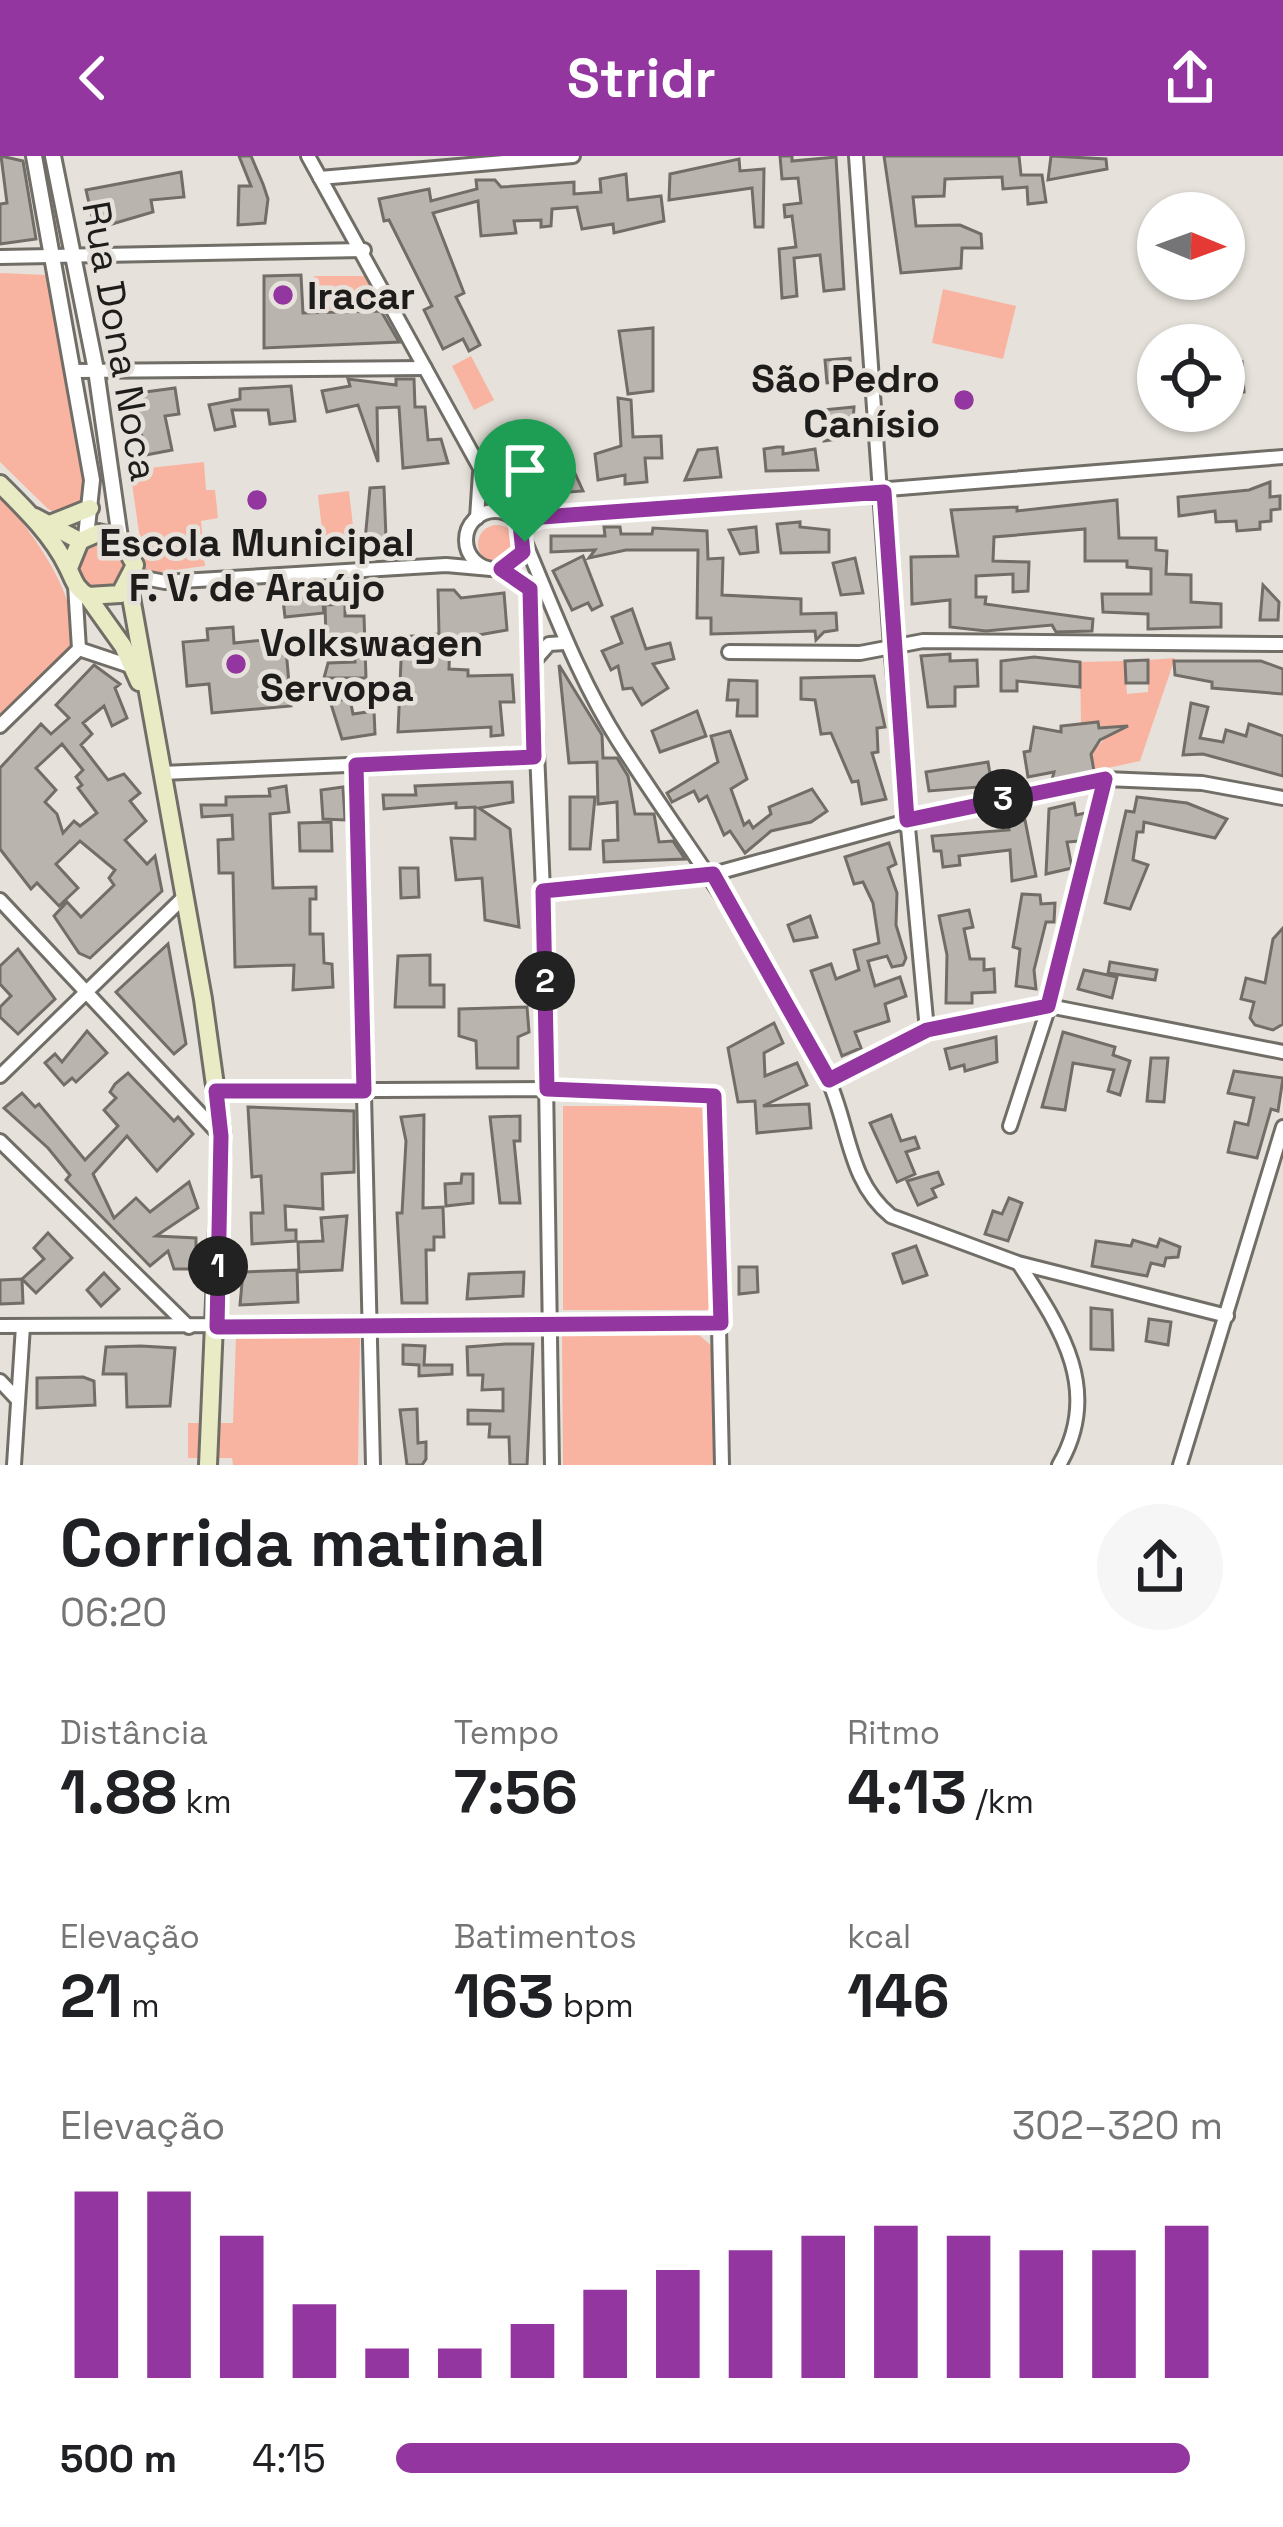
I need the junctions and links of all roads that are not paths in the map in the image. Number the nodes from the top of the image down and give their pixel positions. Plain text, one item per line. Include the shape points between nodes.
1 (34, 156) edge
2 (53, 156) edge
3 (308, 156) edge
4 (560, 156) edge
5 (573, 156) edge
6 (856, 156) edge
7 (320, 178) junction
8 (364, 250) junction
9 (71, 254) junction
10 (52, 255) junction
11 (0, 257) edge
12 (425, 368) junction
13 (76, 370) junction
14 (96, 370) junction
15 (1283, 457) edge
16 (479, 466) junction
17 (0, 484) edge
18 (884, 492) junction
19 (90, 508) junction
20 (29, 513) junction
21 (477, 518) junction
22 (516, 520) junction
23 (50, 524) junction
24 (120, 538) junction
25 (467, 538) junction
26 (83, 539) junction
27 (525, 542) junction
28 (446, 565) junction
29 (496, 569) junction
30 (131, 581) junction
31 (77, 583) junction
32 (530, 589) junction
33 (556, 623) junction
34 (565, 643) junction
35 (1283, 644) edge
36 (891, 646) junction
37 (79, 649) junction
38 (729, 652) dead end
39 (534, 661) junction
40 (133, 667) junction
41 (149, 705) junction
42 (0, 726) edge
43 (534, 757) junction
44 (356, 765) junction
45 (161, 773) junction
46 (1105, 779) junction
47 (1283, 798) edge
48 (907, 820) junction
49 (713, 874) junction
50 (543, 891) junction
51 (184, 897) junction
52 (0, 900) edge
53 (88, 993) junction
54 (1048, 1006) junction
55 (927, 1030) junction
56 (1283, 1052) edge
57 (0, 1076) edge
58 (829, 1080) junction
59 (547, 1089) junction
60 (216, 1091) junction
61 (364, 1091) junction
62 (1010, 1126) dead end
63 (1283, 1127) edge
64 (221, 1136) junction
65 (0, 1141) edge
66 (1018, 1263) junction
67 (1227, 1316) junction
68 (553, 1321) junction
69 (369, 1322) junction
70 (721, 1323) junction
71 (0, 1326) edge
72 (23, 1326) junction
73 (189, 1327) junction
74 (217, 1327) junction
75 (0, 1381) edge
76 (18, 1400) junction
77 (14, 1465) edge
78 (208, 1465) edge
79 (373, 1465) edge
80 (552, 1465) edge
81 (722, 1465) edge
82 (1059, 1465) edge
83 (1180, 1465) edge

1 - 10 street, Rua Dona Noca
2 - 9 street, Rua Dona Noca
3 - 7 street
4 - 5 street
4 - 7 street
6 - 18 street
7 - 8 street
8 - 9 street
8 - 12 street
9 - 10 street
9 - 14 street, Rua Dona Noca
10 - 11 street
10 - 13 street, Rua Dona Noca
12 - 14 street
12 - 16 street
13 - 14 street
13 - 19 street, Rua Dona Noca
14 - 24 street, Rua Dona Noca
15 - 18 street
16 - 21 street
16 - 22 street
17 - 20 main road
18 - 22 street
18 - 36 street
19 - 23 main road
19 - 26 street, Rua Dona Noca
20 - 23 main road
20 - 31 main road
21 - 22 street via 495,511
21 - 25 street
22 - 27 street
23 - 26 main road
24 - 26 main road
24 - 30 main road via 133,554
25 - 28 street
25 - 29 street via 475,561
26 - 31 main road
27 - 29 street via 518,560
27 - 33 street
28 - 29 street
28 - 30 street
29 - 32 street
30 - 31 main road via 110,598
30 - 41 main road
31 - 37 street
31 - 40 main road
32 - 33 street
32 - 39 street
33 - 34 street
34 - 39 street via 549,644
34 - 49 street via 618,740
35 - 36 street
36 - 38 street
36 - 48 street
37 - 40 street
37 - 42 street
39 - 43 street
40 - 41 main road
41 - 45 main road
43 - 44 street
43 - 50 street
44 - 45 street
44 - 61 street
45 - 51 main road
46 - 47 street via 1202,783
46 - 48 street
46 - 54 street
48 - 49 street
48 - 55 street
49 - 50 street
49 - 58 street
50 - 59 street
51 - 53 street
51 - 60 main road
52 - 53 street
53 - 57 street
53 - 64 street
54 - 55 street
54 - 56 street
54 - 62 street
55 - 58 street
58 - 66 street via 857,1173 875,1203
59 - 61 street
59 - 68 street
59 - 70 street via 704,1091 718,1105
60 - 61 street
60 - 64 main road
61 - 69 street
63 - 67 street
64 - 74 main road
65 - 73 street
66 - 67 street
66 - 82 street via 1075,1360 1074,1426
67 - 83 street
68 - 69 street
68 - 70 street
68 - 80 street
69 - 74 street
69 - 79 street
70 - 81 street
71 - 72 street
72 - 73 street
72 - 76 street
73 - 74 street
74 - 78 main road
75 - 76 street
76 - 77 street

